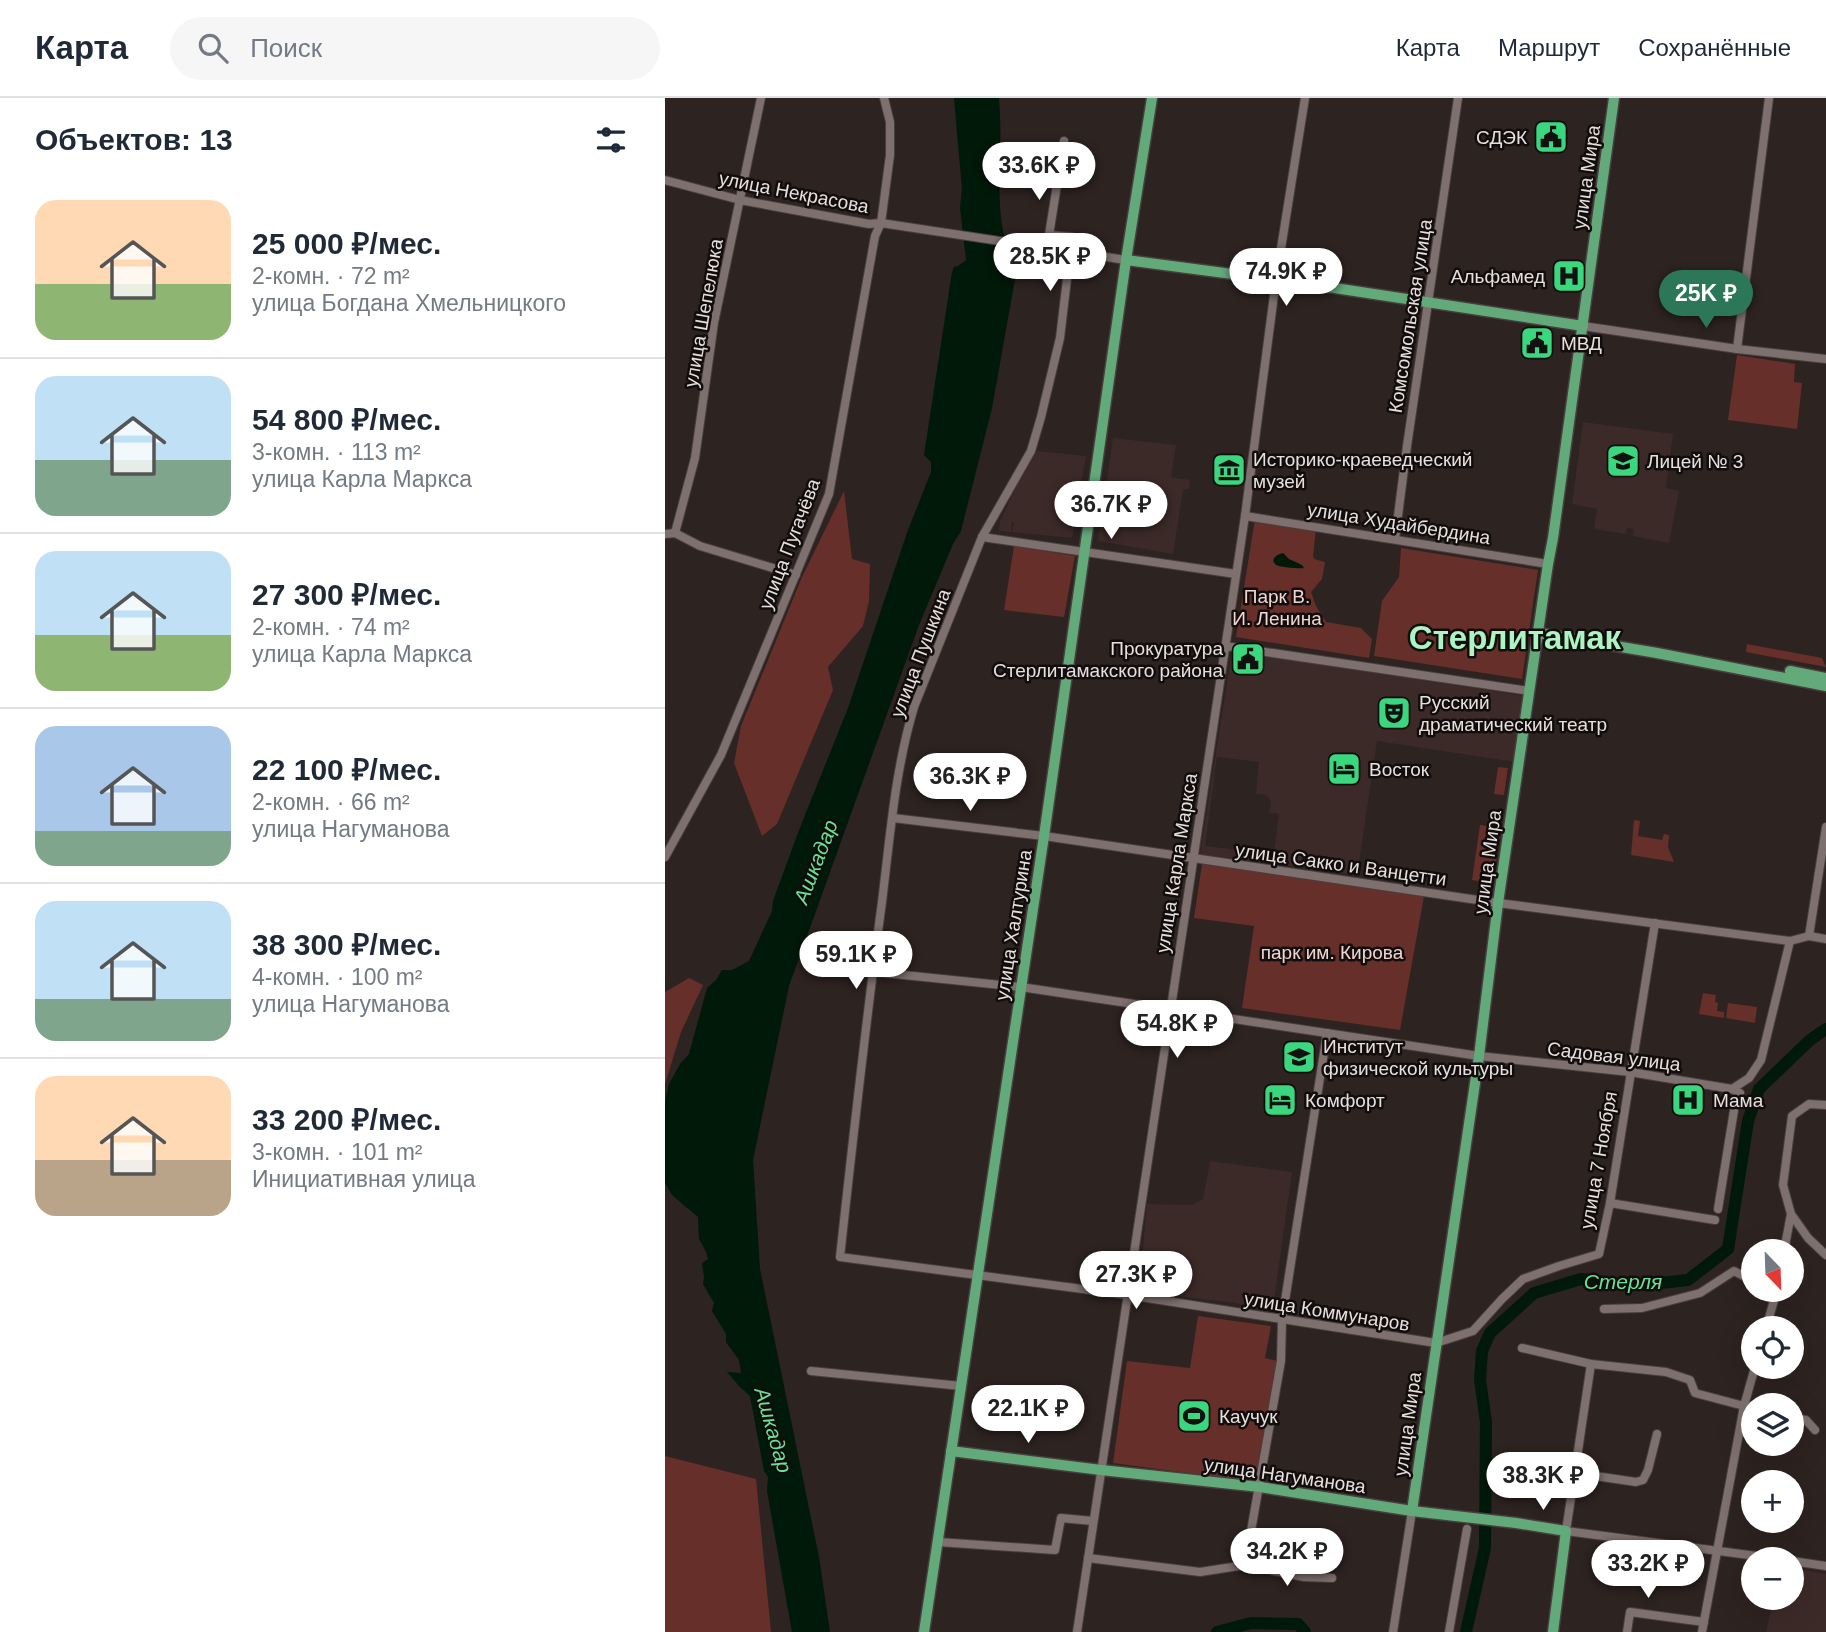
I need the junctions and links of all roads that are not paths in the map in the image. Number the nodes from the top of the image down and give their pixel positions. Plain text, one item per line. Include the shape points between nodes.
1 (761, 98) edge
2 (884, 98) edge
3 (1152, 98) edge
4 (1305, 98) edge
5 (1458, 98) edge
6 (1615, 98) edge
7 (1769, 98) edge
8 (1064, 141) dead end
9 (665, 180) edge
10 (740, 200) junction
11 (881, 223) junction
12 (1070, 253) junction
13 (1126, 260) junction
14 (1276, 280) junction
15 (1429, 303) junction
16 (1583, 327) junction
17 (1737, 349) junction
18 (1826, 359) edge
19 (1245, 516) junction
20 (675, 533) junction
21 (665, 534) edge
22 (982, 537) junction
23 (1395, 540) junction
24 (1084, 552) junction
25 (1548, 564) junction
26 (1236, 574) junction
27 (796, 575) junction
28 (1539, 630) junction
29 (1225, 646) junction
30 (1826, 678) edge
31 (1826, 686) edge
32 (1529, 691) junction
33 (893, 818) junction
34 (1826, 827) edge
35 (1044, 836) junction
36 (665, 857) edge
37 (1193, 859) junction
38 (1498, 904) junction
39 (1654, 923) junction
40 (1809, 936) junction
41 (1826, 939) edge
42 (1790, 941) junction
43 (816, 966) dead end
44 (873, 972) junction
45 (1021, 988) junction
46 (1170, 1009) junction
47 (1327, 1033) junction
48 (1479, 1056) junction
49 (1630, 1072) junction
50 (1737, 1092) junction
51 (1826, 1105) edge
52 (1610, 1203) junction
53 (1719, 1209) dead end
54 (1791, 1214) junction
55 (1715, 1220) dead end
56 (1786, 1239) edge
57 (1826, 1255) edge
58 (840, 1256) joint
59 (978, 1274) junction
60 (1741, 1275) edge
61 (1128, 1295) junction
62 (1604, 1309) dead end
63 (1282, 1320) junction
64 (1436, 1343) junction
65 (1522, 1348) dead end
66 (1591, 1364) junction
67 (811, 1371) dead end
68 (961, 1386) junction
69 (1741, 1408) edge
70 (1741, 1420) edge
71 (1804, 1420) edge
72 (1815, 1430) dead end
73 (1657, 1434) dead end
74 (951, 1451) junction
75 (1101, 1470) junction
76 (1576, 1473) junction
77 (1260, 1487) junction
78 (1412, 1511) junction
79 (1093, 1521) junction
80 (1467, 1530) dead end
81 (1566, 1531) junction
82 (938, 1542) junction
83 (1717, 1551) junction
84 (1741, 1554) edge
85 (1088, 1558) junction
86 (1804, 1563) edge
87 (1245, 1565) junction
88 (1826, 1566) edge
89 (1332, 1578) dead end
90 (1704, 1622) junction
91 (924, 1632) edge
92 (1077, 1632) edge
93 (1394, 1632) edge
94 (1449, 1632) edge
95 (1553, 1632) edge
96 (1627, 1632) edge
97 (1702, 1632) edge

1 - 10 street, улица Шепелюка
2 - 11 street, улица Пугачёва via 890,138
3 - 13 main road, улица Халтурина
4 - 14 street, улица Карла Маркса
5 - 15 street, Комсомольская улица
6 - 16 main road, улица Мира
7 - 17 street
8 - 12 street via 1049,235 1072,237
9 - 10 street, улица Некрасова
10 - 11 street, улица Некрасова
10 - 20 street, улица Шепелюка via 714,323 695,458
11 - 12 street, улица Некрасова
11 - 27 street, улица Пугачёва via 829,494
12 - 13 street, улица Некрасова
12 - 22 street, улица Пушкина via 1060,338 1031,450
13 - 14 main road
13 - 24 main road, улица Халтурина
14 - 15 main road
14 - 19 street, улица Карла Маркса
15 - 16 main road
15 - 23 street, Комсомольская улица
16 - 17 street
16 - 25 main road, улица Мира
17 - 18 street
19 - 23 street, улица Худайбердина
19 - 26 street, улица Карла Маркса
20 - 21 street
20 - 27 street via 700,546
22 - 24 street
22 - 33 street, улица Пушкина via 914,707
23 - 25 street, улица Худайбердина
24 - 26 street
24 - 35 main road, улица Халтурина
25 - 28 main road, улица Мира
26 - 29 street, улица Карла Маркса
27 - 36 street, улица Пугачёва via 721,755
28 - 30 main road
28 - 31 main road
28 - 32 main road, улица Мира
29 - 32 street
29 - 37 street, улица Карла Маркса
32 - 38 main road, улица Мира
33 - 35 street, улица Сакко и Ванцетти
33 - 44 street, улица Пушкина
34 - 40 street
35 - 37 street, улица Сакко и Ванцетти
35 - 45 main road, улица Халтурина
37 - 38 street, улица Сакко и Ванцетти
37 - 46 street, улица Карла Маркса
38 - 39 street, улица Сакко и Ванцетти
38 - 48 main road, улица Мира
39 - 42 street, улица Сакко и Ванцетти
39 - 49 street, улица 7 Ноября
40 - 41 street, улица Сакко и Ванцетти
40 - 42 street, улица Сакко и Ванцетти
42 - 50 street via 1762,1060
43 - 44 street, Садовая улица
44 - 45 street, Садовая улица
44 - 58 street, улица Пушкина
45 - 46 street, Садовая улица
45 - 59 main road, улица Халтурина
46 - 47 street, Садовая улица
46 - 61 street, улица Карла Маркса
47 - 48 street, Садовая улица
47 - 63 street
48 - 49 street, Садовая улица
48 - 64 main road, улица Мира
49 - 50 street, Садовая улица
49 - 52 street, улица 7 Ноября
50 - 53 street
51 - 54 street via 1809,1104 1792,1116 1783,1185
52 - 55 street
52 - 64 street, улица 7 Ноября via 1599,1254 1523,1279 1473,1331
54 - 56 street
54 - 57 street
58 - 59 street, улица Коммунаров
59 - 61 street, улица Коммунаров
59 - 68 main road, улица Халтурина
60 - 62 street via 1734,1271 1700,1293 1642,1308
61 - 63 street, улица Коммунаров
61 - 75 street, улица Карла Маркса
63 - 64 street, улица Коммунаров
63 - 77 street via 1281,1361
64 - 78 main road, улица Мира
65 - 66 street
66 - 69 street via 1666,1372 1690,1380 1695,1393
66 - 76 street
67 - 68 street
68 - 74 main road, улица Халтурина
70 - 83 street
71 - 72 street
73 - 76 street via 1643,1480
74 - 75 main road, улица Нагуманова
74 - 82 main road, улица Халтурина
75 - 77 main road, улица Нагуманова
75 - 79 street, улица Карла Маркса
76 - 81 street
77 - 78 main road, улица Нагуманова
77 - 87 street
78 - 81 main road, улица Нагуманова
78 - 93 street, улица Мира
79 - 82 street via 1061,1518 1055,1550
79 - 85 street, улица Карла Маркса
80 - 94 street
81 - 83 street, улица Нагуманова
81 - 95 main road
82 - 91 main road, улица Халтурина
83 - 84 street, улица Нагуманова
83 - 90 street
85 - 87 street via 1200,1572
85 - 92 street, улица Карла Маркса
86 - 88 street
87 - 89 street
90 - 96 street via 1630,1612
90 - 97 street

